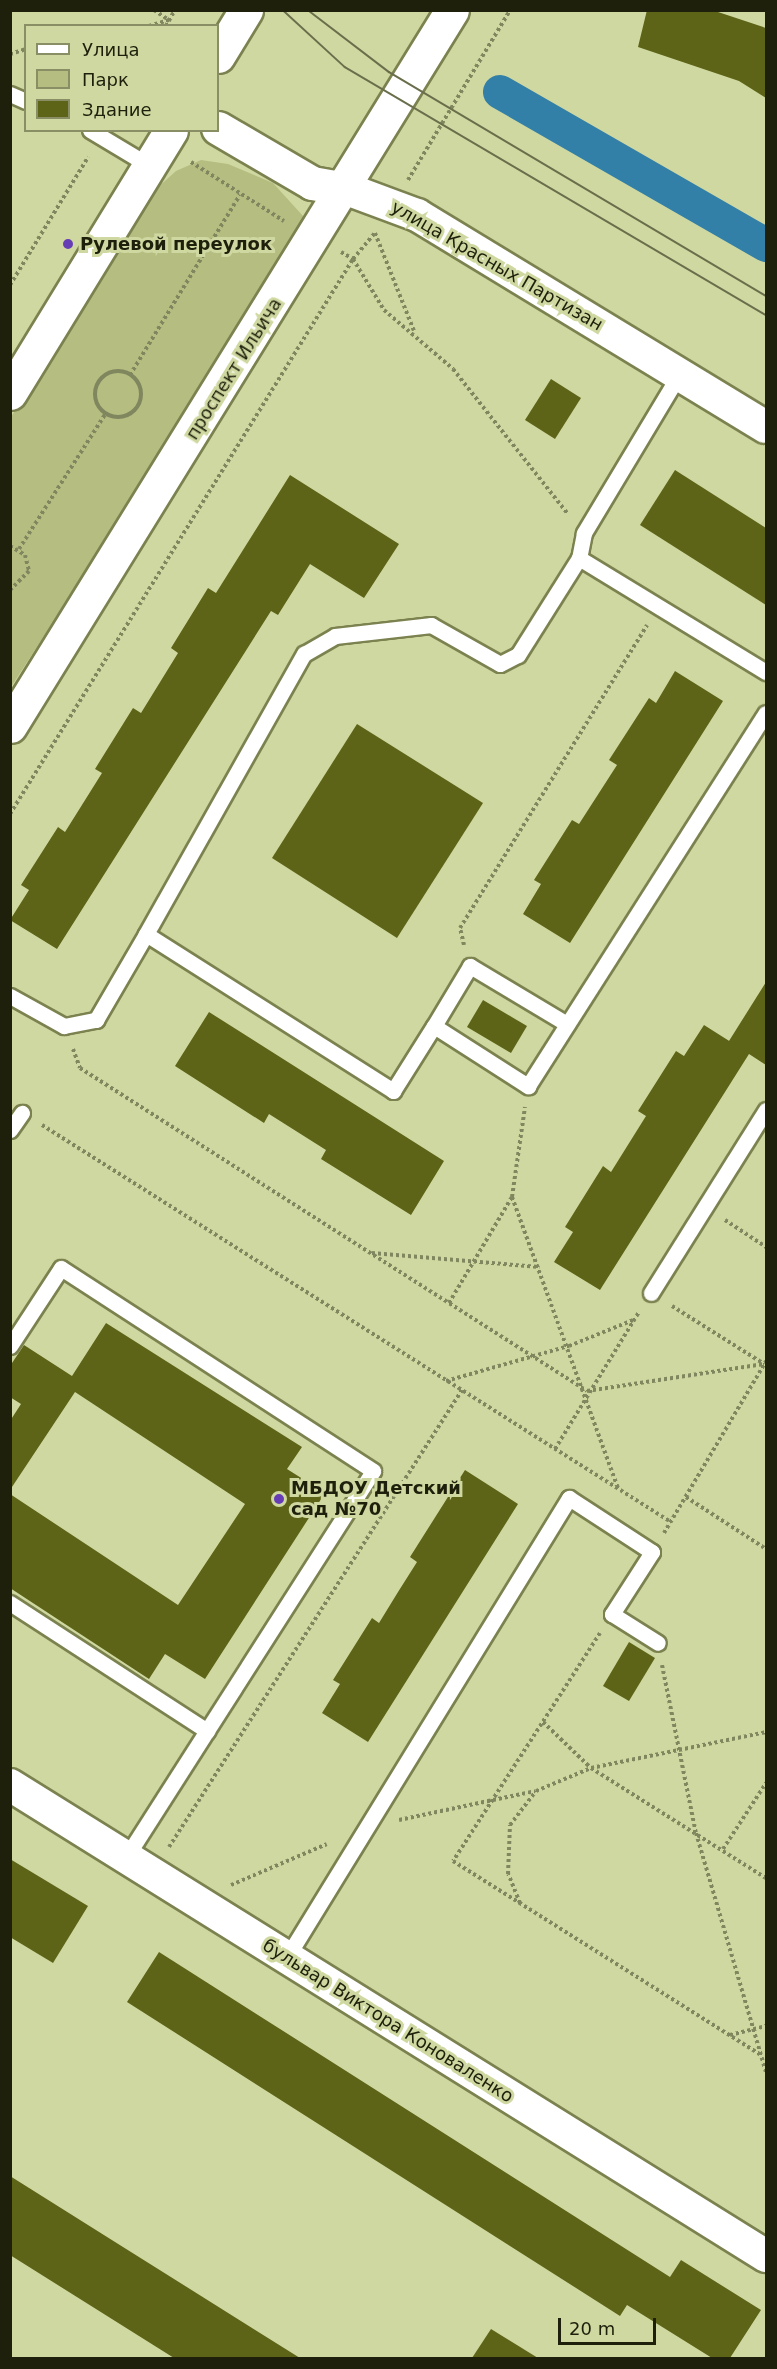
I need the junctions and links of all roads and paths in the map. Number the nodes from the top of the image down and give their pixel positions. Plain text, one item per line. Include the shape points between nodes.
1 (154, 10) edge
2 (175, 10) edge
3 (246, 10) edge
4 (452, 10) edge
5 (510, 10) edge
6 (169, 20) junction
7 (156, 24) edge
8 (167, 24) edge
9 (219, 54) edge
10 (10, 94) edge
11 (24, 100) edge
12 (219, 129) edge
13 (170, 132) edge
14 (95, 133) edge
15 (191, 162) dead end
16 (150, 166) junction
17 (405, 185) dead end
18 (347, 189) junction
19 (240, 195) junction
20 (295, 227) dead end
21 (333, 248) dead end
22 (353, 258) junction
23 (10, 285) edge
24 (414, 331) junction
25 (680, 373) junction
26 (130, 375) junction
27 (10, 393) edge
28 (106, 413) junction
29 (766, 427) edge
30 (584, 533) junction
31 (10, 546) edge
32 (19, 549) junction
33 (579, 558) junction
34 (10, 590) edge
35 (658, 606) junction
36 (766, 672) edge
37 (766, 713) edge
38 (10, 726) edge
39 (10, 814) edge
40 (146, 934) junction
41 (470, 966) junction
42 (10, 996) edge
43 (567, 1024) junction
44 (64, 1026) junction
45 (434, 1026) junction
46 (528, 1086) junction
47 (766, 1110) edge
48 (22, 1113) joint
49 (10, 1130) edge
50 (512, 1197) junction
51 (704, 1207) junction
52 (766, 1247) edge
53 (370, 1253) junction
54 (473, 1262) junction
55 (539, 1267) junction
56 (651, 1293) junction
57 (449, 1303) junction
58 (634, 1320) junction
59 (10, 1346) edge
60 (569, 1346) junction
61 (532, 1357) junction
62 (766, 1364) edge
63 (446, 1381) junction
64 (462, 1390) junction
65 (587, 1392) junction
66 (555, 1449) junction
67 (619, 1489) junction
68 (686, 1497) junction
69 (671, 1522) junction
70 (766, 1549) edge
71 (652, 1552) junction
72 (10, 1603) edge
73 (612, 1614) junction
74 (658, 1643) joint
75 (543, 1722) junction
76 (207, 1731) junction
77 (766, 1732) edge
78 (677, 1750) junction
79 (591, 1768) junction
80 (766, 1783) edge
81 (10, 1785) edge
82 (696, 1833) junction
83 (723, 1849) junction
84 (139, 1865) junction
85 (766, 1878) edge
86 (520, 1903) junction
87 (287, 1957) junction
88 (766, 2026) edge
89 (754, 2029) junction
90 (730, 2035) junction
91 (760, 2054) junction
92 (766, 2072) edge
93 (766, 2256) edge

1 - 6 path
2 - 6 path
3 - 9 street
4 - 18 street, проспект Ильича
5 - 17 path
6 - 7 path
6 - 8 path
10 - 11 lane
12 - 18 street, улица Красных Партизан via 312,183
13 - 16 street
14 - 16 lane
14 - 23 path
15 - 19 path
16 - 27 street
18 - 25 street, улица Красных Партизан via 417,215
18 - 38 street, проспект Ильича
19 - 20 path
19 - 26 path
21 - 22 path
22 - 24 path via 384,310
22 - 24 path via 375,233
22 - 39 path
24 - 30 path via 453,369
25 - 29 street, улица Красных Партизан
25 - 30 lane
26 - 28 path via 114,372 100,380 96,400
26 - 28 path via 141,391 136,409 125,416
28 - 32 path
30 - 33 lane
31 - 32 path
32 - 34 path via 29,571
33 - 35 lane
33 - 40 lane via 518,655 500,664 431,625 335,636 304,654
35 - 36 lane
35 - 41 path via 460,928
37 - 43 lane
40 - 44 lane via 96,1020
40 - 45 lane via 393,1091
41 - 43 lane
41 - 45 lane
42 - 44 lane
43 - 46 lane
44 - 53 path via 80,1068
45 - 46 lane
46 - 50 path
47 - 51 lane
48 - 49 lane
48 - 63 path
50 - 54 path
50 - 55 path
51 - 52 path
51 - 56 lane
53 - 54 path
53 - 57 path
54 - 55 path
54 - 57 path
55 - 60 path
56 - 58 path
56 - 62 path
57 - 61 path
58 - 60 path
58 - 65 path
59 - 76 lane via 61,1268 374,1471
60 - 61 path
60 - 65 path
61 - 63 path
61 - 65 path
62 - 65 path
62 - 68 path
63 - 64 path
64 - 66 path
64 - 84 path
65 - 66 path
65 - 67 path
66 - 67 path
67 - 69 path
68 - 69 path
68 - 70 path
69 - 71 path
71 - 73 lane
71 - 87 lane via 569,1498
72 - 76 lane
73 - 74 lane
73 - 75 path
74 - 78 path
75 - 79 path
75 - 86 path via 453,1861
76 - 84 lane
77 - 78 path
78 - 79 path
78 - 82 path
79 - 82 path
79 - 86 path via 536,1791 510,1825 508,1874
80 - 83 path
81 - 84 street, бульвар Виктора Коноваленко
82 - 83 path
82 - 89 path
83 - 85 path
84 - 87 street, бульвар Виктора Коноваленко
86 - 90 path
87 - 93 street, бульвар Виктора Коноваленко
88 - 89 path
89 - 90 path
89 - 91 path
90 - 91 path
91 - 92 path

